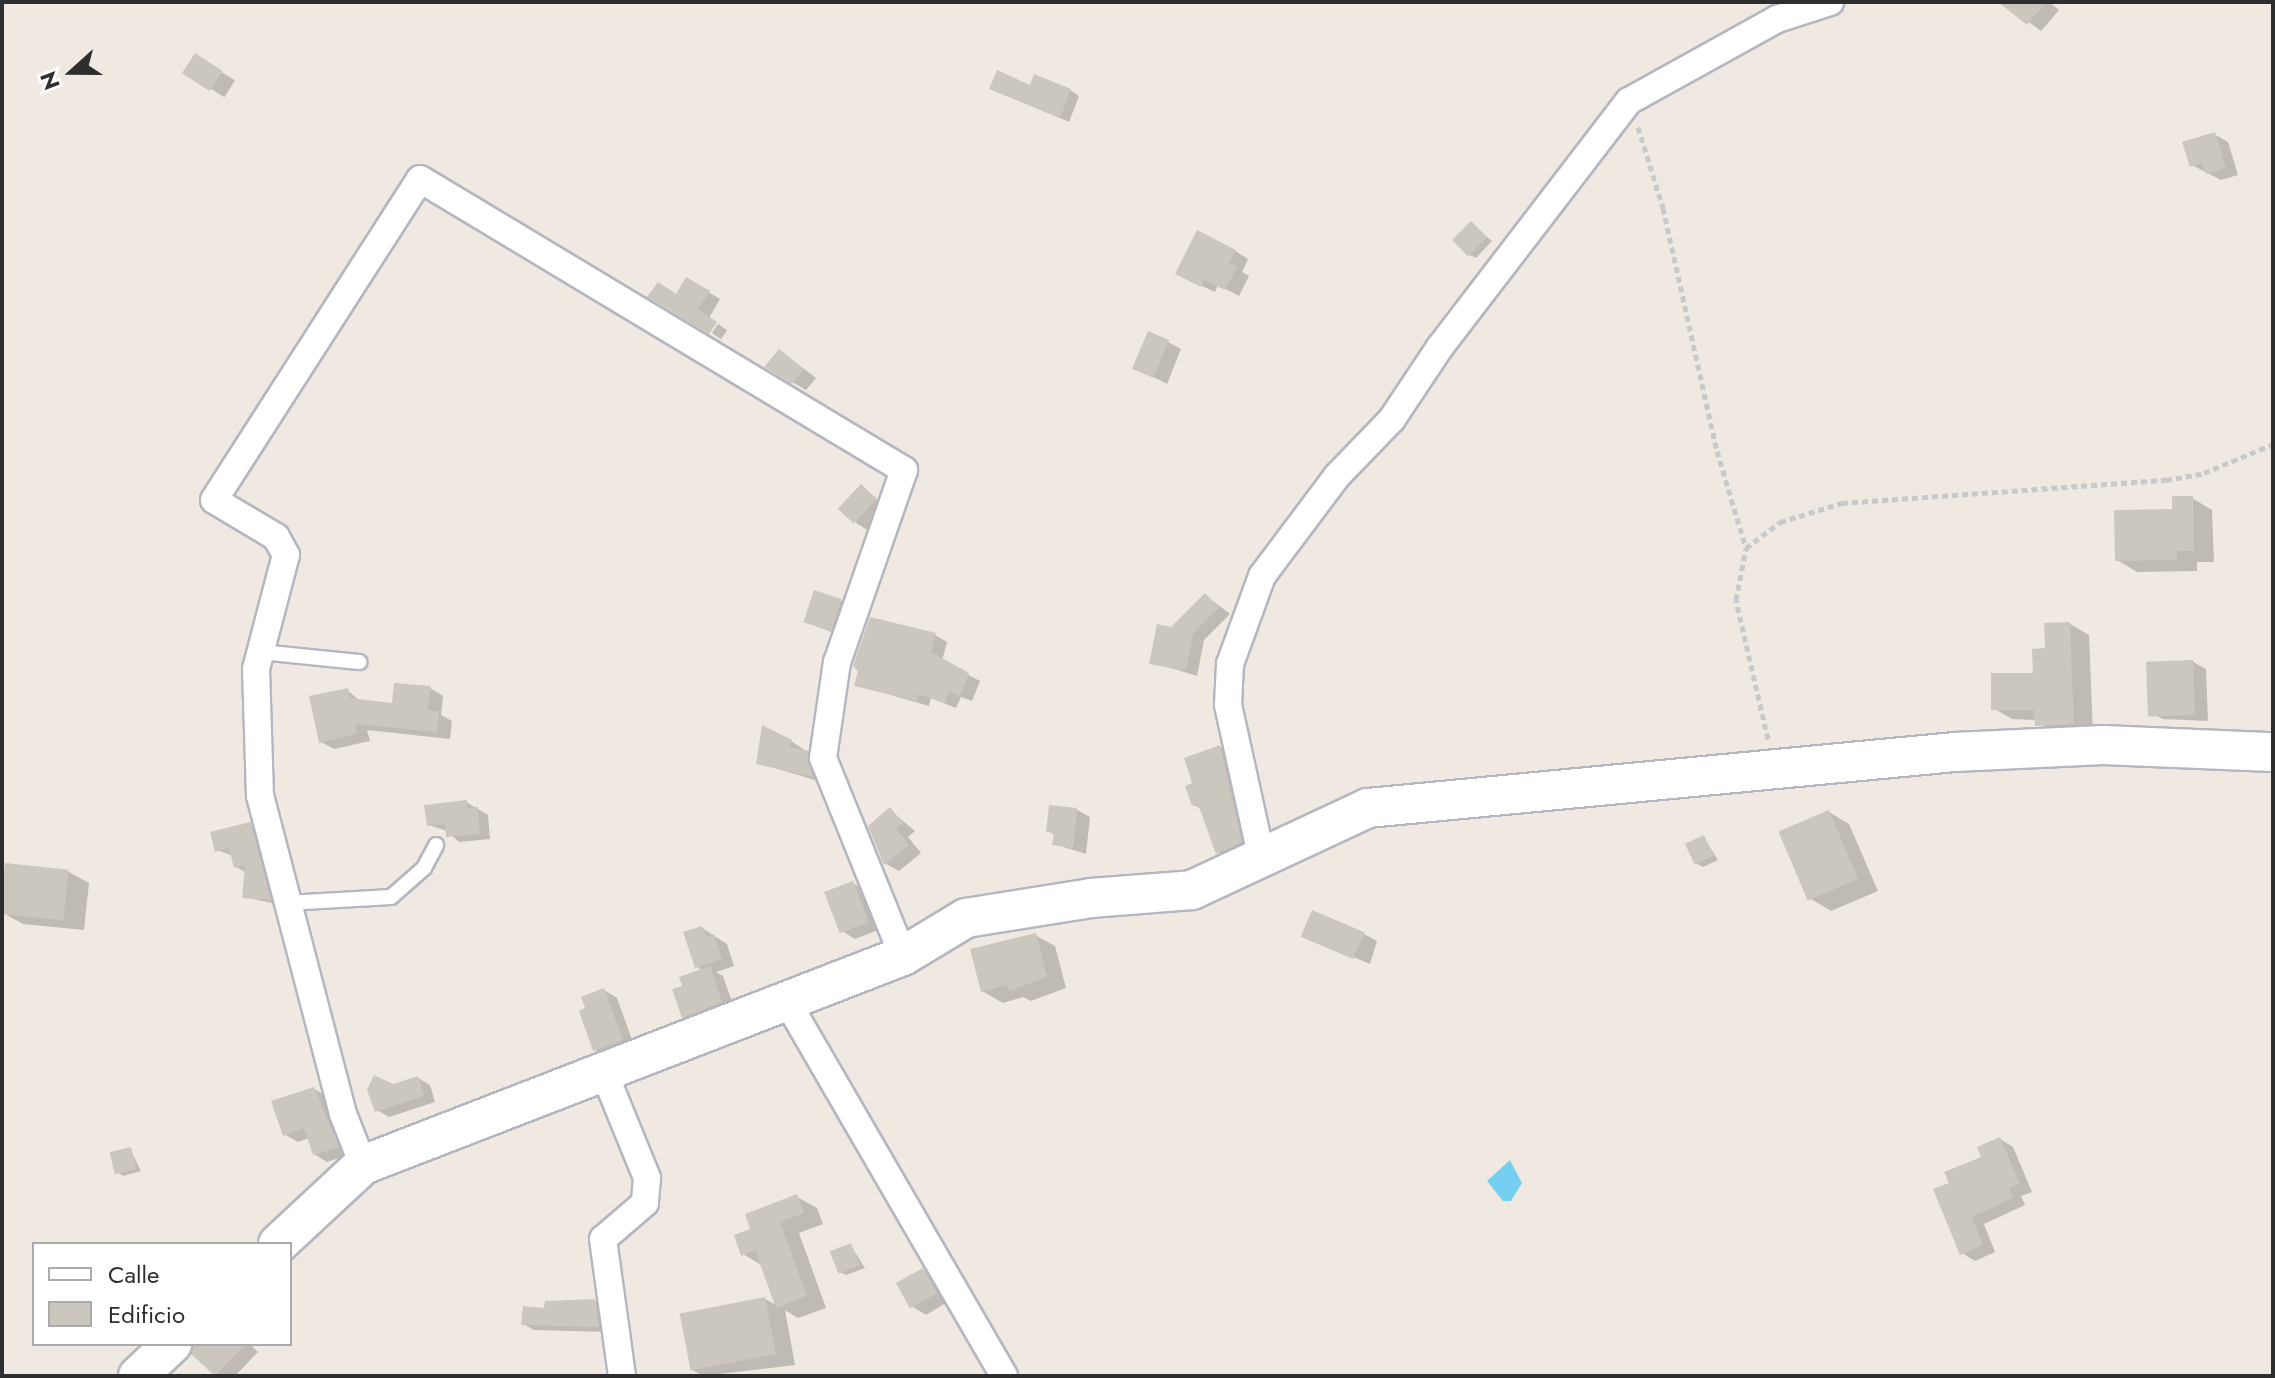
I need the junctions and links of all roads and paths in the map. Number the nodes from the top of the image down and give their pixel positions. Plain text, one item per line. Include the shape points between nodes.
1 (1830, 2) edge
2 (1629, 101) junction
3 (2273, 444) edge
4 (1746, 548) junction
5 (260, 652) junction
6 (359, 662) dead end
7 (2273, 752) edge
8 (1778, 770) junction
9 (436, 845) dead end
10 (1261, 855) junction
11 (287, 903) junction
12 (903, 956) junction
13 (785, 998) junction
14 (603, 1070) junction
15 (363, 1165) junction
16 (280, 1242) edge
17 (170, 1346) edge
18 (138, 1376) edge
19 (622, 1376) edge
20 (1004, 1376) edge

1 - 2 street via 1777,19
2 - 4 path via 1663,208 1717,451
2 - 10 street via 1440,347 1392,419 1337,476 1262,576 1230,664 1228,705
3 - 4 path via 2204,473 2166,480 1842,503 1780,522
4 - 8 path via 1736,600 1758,708
5 - 6 lane
5 - 11 street via 260,796
5 - 12 street via 286,555 276,537 214,500 420,179 904,470 837,662 823,758
7 - 8 street via 2103,745 1955,752
8 - 10 street via 1368,808
9 - 11 lane via 424,868 391,897
10 - 12 street via 1192,890 1091,898 966,918
11 - 15 street via 343,1114
12 - 13 street
13 - 14 street
13 - 20 street
14 - 15 street
14 - 19 street via 647,1178 645,1203 603,1239
15 - 16 street
17 - 18 street

